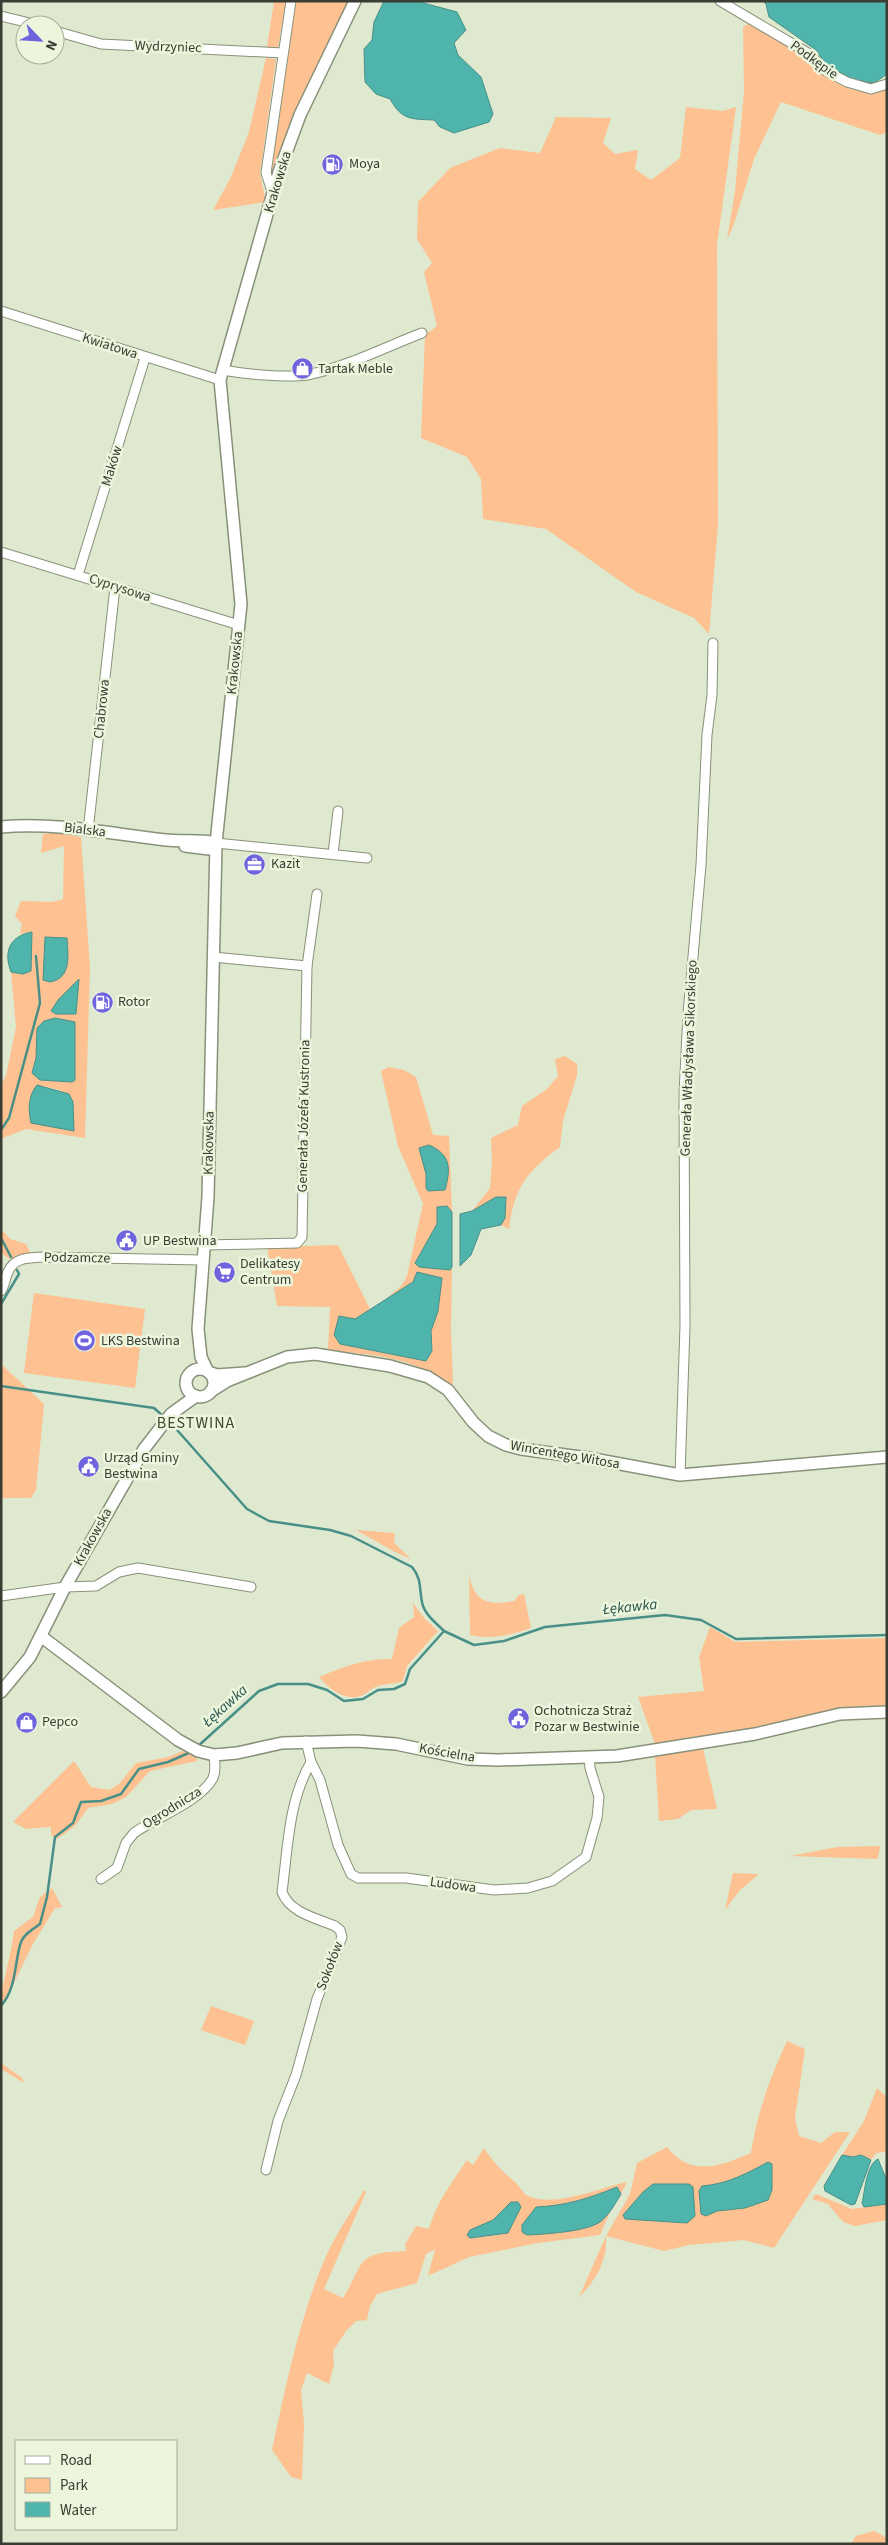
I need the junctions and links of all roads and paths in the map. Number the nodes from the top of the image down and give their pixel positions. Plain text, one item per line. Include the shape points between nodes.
1 (291, 1) edge
2 (355, 1) edge
3 (720, 1) edge
4 (1, 16) edge
5 (15, 19) edge
6 (65, 34) edge
7 (283, 53) junction
8 (887, 84) edge
9 (273, 194) junction
10 (1, 312) edge
11 (422, 333) dead end
12 (146, 358) junction
13 (221, 375) junction
14 (1, 552) edge
15 (78, 575) junction
16 (115, 587) junction
17 (239, 625) junction
18 (714, 642) dead end
19 (338, 811) dead end
20 (2, 830) edge
21 (88, 831) junction
22 (210, 842) junction
23 (333, 854) junction
24 (367, 858) dead end
25 (215, 873) junction
26 (316, 894) dead end
27 (213, 957) junction
28 (307, 966) junction
29 (204, 1245) junction
30 (202, 1260) junction
31 (1, 1291) edge
32 (198, 1329) junction
33 (193, 1370) junction
34 (208, 1372) junction
35 (245, 1373) junction
36 (186, 1384) junction
37 (211, 1391) junction
38 (196, 1396) junction
39 (168, 1418) junction
40 (887, 1457) edge
41 (680, 1475) junction
42 (65, 1587) junction
43 (251, 1588) dead end
44 (1, 1596) edge
45 (42, 1637) junction
46 (1, 1692) edge
47 (887, 1712) edge
48 (306, 1741) junction
49 (214, 1755) junction
50 (589, 1757) junction
51 (311, 1762) junction
52 (100, 1880) dead end
53 (266, 2170) dead end

1 - 7 street
2 - 9 street, Krakowska via 300,115
3 - 8 street, Podkępie via 808,53 826,71 847,82 870,88
4 - 5 street
6 - 7 street, Wydrzyniec via 101,44
7 - 9 street via 266,173
9 - 13 street, Krakowska
10 - 12 street, Kwiatowa
11 - 13 street via 342,365 306,375
12 - 13 street, Kwiatowa
12 - 15 street, Maków
13 - 17 street, Krakowska via 240,586
14 - 15 street, Cyprysowa
15 - 16 street, Cyprysowa
16 - 17 street, Cyprysowa
16 - 21 street, Chabrowa
17 - 22 street, Krakowska
18 - 41 street, Generała Władysława Sikorskiego via 684,1094
19 - 23 street
20 - 21 street, Bialska via 36,826
21 - 22 street, Bialska
22 - 23 street
22 - 25 street, Krakowska
22 - 25 street
23 - 24 street
25 - 27 street, Krakowska
26 - 28 street, Generała Józefa Kustronia
27 - 28 street
27 - 29 street, Krakowska
28 - 29 street, Generała Józefa Kustronia via 302,1237 297,1243
29 - 30 street, Krakowska
30 - 31 street, Podzamcze via 22,1258 8,1271
30 - 32 street, Krakowska
32 - 33 street, Krakowska
32 - 34 street, Krakowska via 201,1358
33 - 34 street
33 - 36 street
34 - 35 street, Wincentego Witosa via 217,1375
34 - 37 street via 214,1381
35 - 37 street, Wincentego Witosa
35 - 41 street, Wincentego Witosa via 287,1357 308,1354 402,1368 443,1386 478,1427 506,1445
36 - 38 street via 187,1390
36 - 39 street, Krakowska
37 - 38 street via 201,1397
38 - 39 street, Krakowska
39 - 42 street, Krakowska via 124,1483
40 - 41 street, Wincentego Witosa
42 - 43 street, Krakowska via 96,1586 118,1572 138,1568
42 - 44 street
42 - 45 street, Krakowska
45 - 46 street, Krakowska
45 - 49 street, Kościelna via 115,1694 194,1749
47 - 50 street, Kościelna via 840,1714 755,1734 617,1756
48 - 49 street, Kościelna via 282,1742
48 - 50 street, Kościelna via 396,1744 468,1759
48 - 51 street, Ludowa
49 - 52 street, Ogrodnicza via 216,1770 204,1789 134,1833 126,1843 117,1868
50 - 51 street, Ludowa via 599,1797 596,1824 586,1857 552,1881 528,1888 494,1890 406,1878 358,1878 352,1874 338,1845 320,1780
51 - 53 street, Sokołów via 293,1804 282,1892 294,1909 335,1926 342,1937 317,1999 296,2075 278,2121

